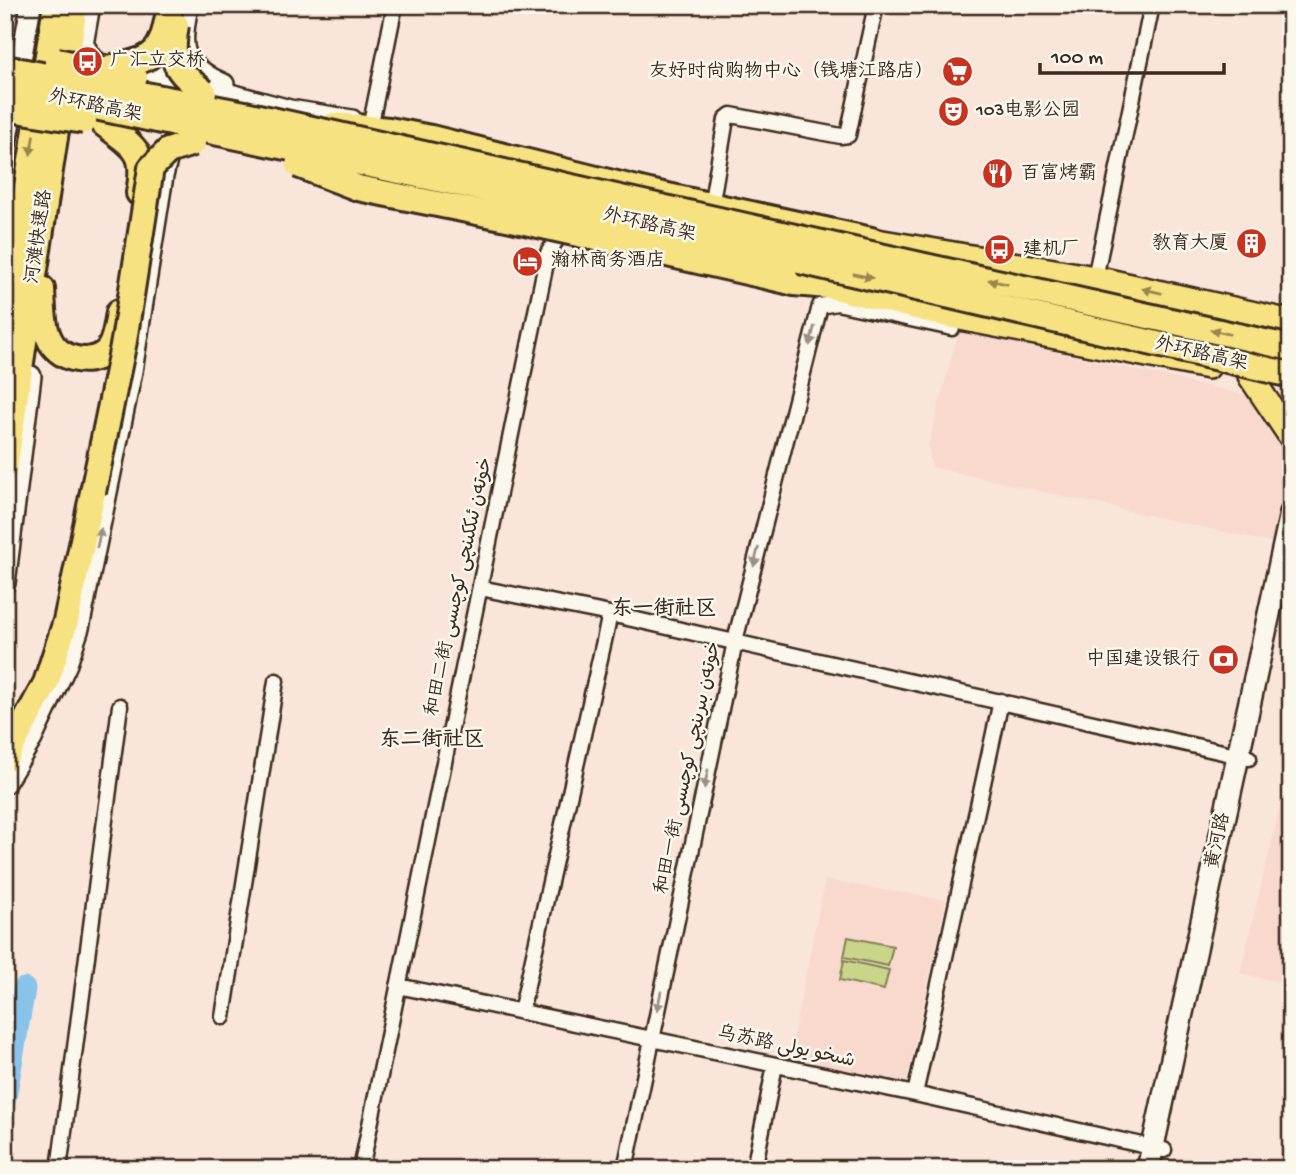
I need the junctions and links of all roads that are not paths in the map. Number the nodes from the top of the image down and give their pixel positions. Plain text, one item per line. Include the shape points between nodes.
1 (31, 5) edge
2 (56, 5) edge
3 (75, 5) edge
4 (90, 5) edge
5 (170, 5) edge
6 (180, 5) edge
7 (188, 5) edge
8 (395, 5) edge
9 (876, 5) edge
10 (1152, 5) edge
11 (11, 44) edge
12 (83, 44) junction
13 (5, 68) edge
14 (99, 69) junction
15 (5, 88) edge
16 (204, 92) junction
17 (273, 105) junction
18 (6, 116) edge
19 (70, 121) junction
20 (371, 123) junction
21 (104, 124) junction
22 (334, 125) junction
23 (183, 139) junction
24 (5, 149) edge
25 (298, 165) junction
26 (594, 192) junction
27 (713, 195) junction
28 (528, 198) junction
29 (561, 222) junction
30 (871, 240) joint
31 (933, 250) junction
32 (1096, 278) junction
33 (42, 284) junction
34 (828, 286) junction
35 (1283, 318) edge
36 (5, 323) edge
37 (952, 328) dead end
38 (1290, 347) edge
39 (1291, 375) edge
40 (1250, 376) junction
41 (1291, 385) edge
42 (1291, 437) edge
43 (5, 468) edge
44 (1291, 513) edge
45 (1291, 573) edge
46 (5, 583) edge
47 (480, 588) junction
48 (610, 614) junction
49 (735, 642) junction
50 (276, 681) dead end
51 (1001, 701) junction
52 (120, 706) dead end
53 (1243, 756) junction
54 (5, 759) edge
55 (5, 783) edge
56 (398, 986) junction
57 (521, 1012) junction
58 (223, 1017) dead end
59 (651, 1039) junction
60 (775, 1065) junction
61 (915, 1094) junction
62 (1159, 1156) edge
63 (59, 1169) edge
64 (361, 1169) edge
65 (625, 1169) edge
66 (754, 1169) edge
67 (1148, 1169) edge

1 - 11 street
2 -> 36 highway, 河滩快速路
3 - 43 highway, 河滩快速路
4 - 12 street
5 - 14 highway, bridge via 165,33 151,56 138,63
6 - 16 highway, bridge via 172,51 181,74
7 - 17 street via 185,52 206,77
8 - 20 street
9 - 27 street via 848,135 731,116 726,119
10 - 32 street
11 - 14 highway, bridge
11 - 18 street
12 - 17 street via 100,64
12 - 19 street
13 - 26 highway, 外环路高架, bridge via 245,114
14 - 16 highway, bridge
15 - 28 highway, 外环路高架, bridge
16 - 22 highway
17 - 20 street
18 - 21 highway, bridge
18 - 24 street
19 - 23 street via 86,115
19 - 33 street
20 - 27 street
21 - 23 highway
21 - 33 highway via 140,155 143,171 117,326 105,353 89,359 57,351 48,338
22 - 26 highway, bridge
22 - 30 highway via 432,138
23 - 25 highway
23 - 29 street
23 - 54 highway, bridge via 151,168 124,341 66,621 46,683
55 -> 23 street via 32,739 79,628 118,445 163,176
25 - 28 highway, bridge
25 - 34 highway, bridge via 358,188 794,283
38 -> 26 highway, 外环路高架, bridge
27 - 31 street via 858,225
28 -> 39 highway, 外环路高架, bridge
29 - 34 street
29 - 47 street, 和田二街 خوتەن ئىككىنچى كوچىسى via 548,253
30 - 31 main road
31 - 32 main road
35 -> 32 main road
33 - 46 street
34 - 40 main road via 955,317
37 -> 49 street, 和田一街 خوتەن بىرىنچى كوچىسى via 837,303 820,306
40 - 41 main road
40 - 42 main road
44 - 53 main road, 黄河路
45 - 53 main road, 黄河路
47 - 48 street
47 - 56 street, 和田二街 خوتەن ئىككىنچى كوچىسى
48 - 49 street
48 - 57 street
49 - 51 street
49 -> 59 street, 和田一街 خوتەن بىرىنچى كوچىسى
50 - 58 street
51 - 53 street
51 - 61 street
52 - 63 street
53 - 62 main road, 黄河路
56 - 57 street, 乌苏路 شىخو يولى
56 - 64 street, 和田二街 خوتەن ئىككىنچى كوچىسى
57 - 59 street, 乌苏路 شىخو يولى
59 - 60 street, 乌苏路 شىخو يولى
59 - 65 street, 和田一街 خوتەن بىرىنچى كوچىسى
60 - 61 street, 乌苏路 شىخو يولى
60 - 66 street
61 - 62 street, 乌苏路 شىخو يولى
62 - 67 main road, 黄河路

